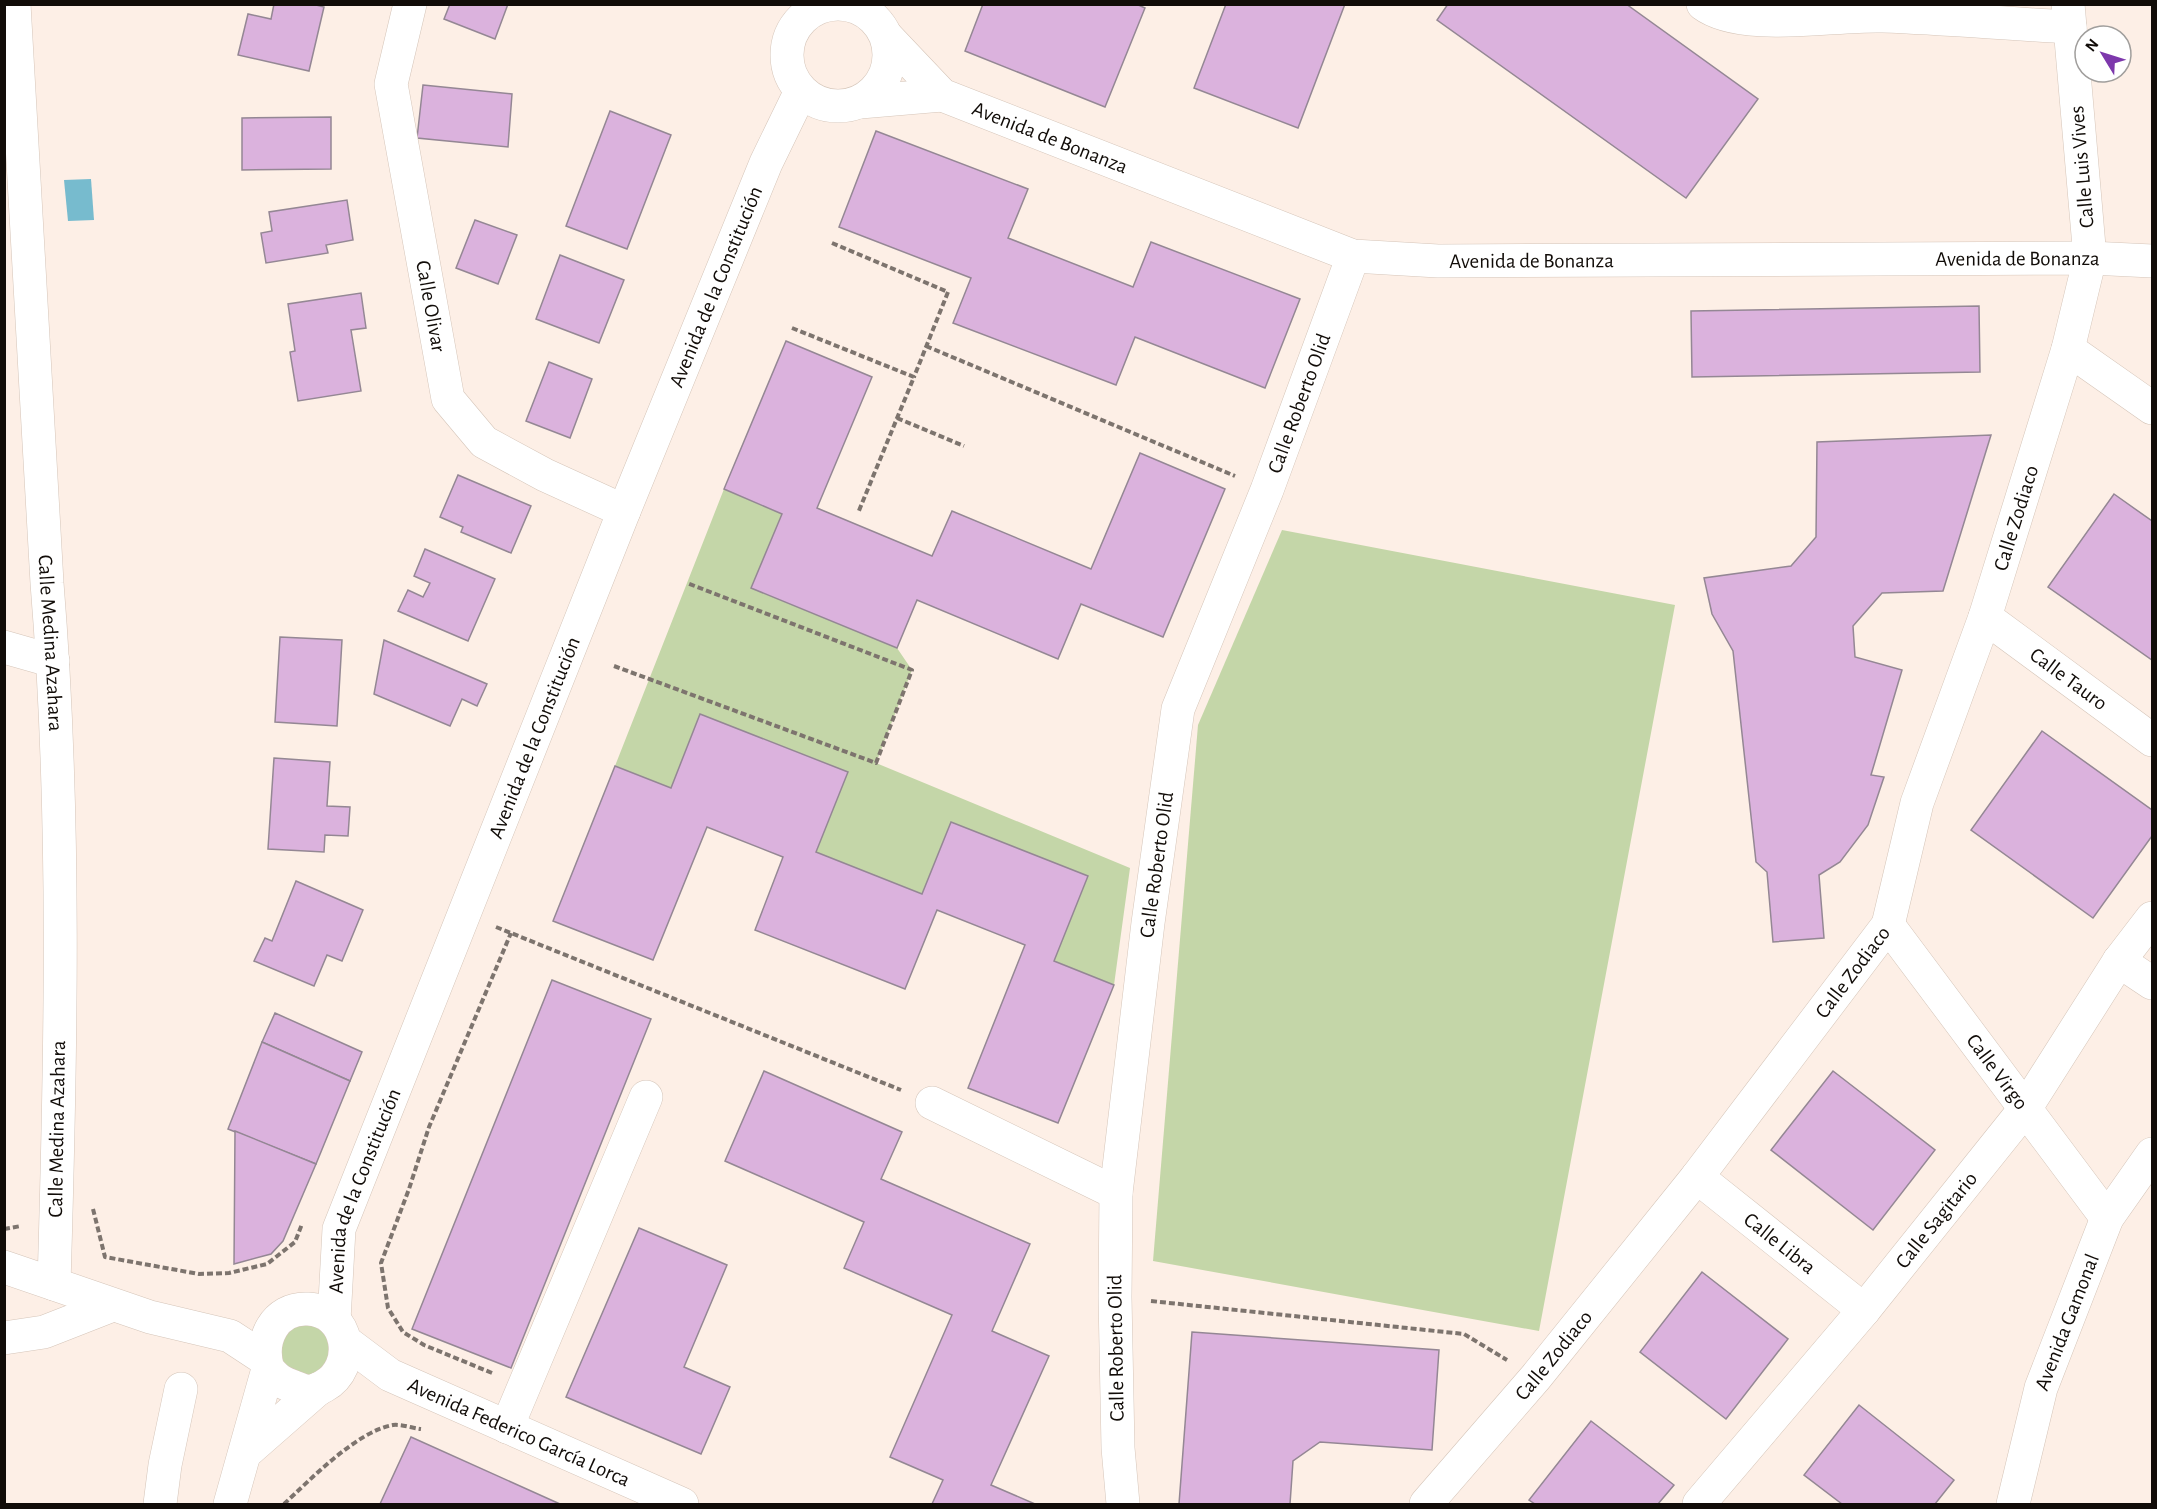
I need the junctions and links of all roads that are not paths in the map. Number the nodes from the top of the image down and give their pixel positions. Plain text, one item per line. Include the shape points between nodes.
1 (14, 4) edge
2 (410, 4) edge
3 (1703, 4) edge
4 (827, 5) edge
5 (1873, 10) edge
6 (2069, 16) edge
7 (875, 18) edge
8 (801, 91) junction
9 (942, 95) junction
10 (847, 104) junction
11 (766, 163) junction
12 (1353, 256) junction
13 (2090, 258) junction
14 (2152, 261) edge
15 (2068, 349) junction
16 (2152, 408) edge
17 (624, 512) junction
18 (1985, 617) junction
19 (4, 647) edge
20 (53, 661) junction
21 (2152, 740) edge
22 (2152, 918) edge
23 (1888, 925) junction
24 (2119, 961) junction
25 (2152, 983) edge
26 (646, 1097) dead end
27 (932, 1102) road end
28 (2025, 1109) junction
29 (2152, 1154) edge
30 (1697, 1177) junction
31 (1116, 1194) junction
32 (2107, 1218) junction
33 (4, 1267) edge
34 (54, 1284) junction
35 (113, 1305) junction
36 (1864, 1310) junction
37 (277, 1320) junction
38 (329, 1324) junction
39 (230, 1336) junction
40 (4, 1338) edge
41 (267, 1364) junction
42 (390, 1375) junction
43 (328, 1382) junction
44 (181, 1389) dead end
45 (507, 1427) junction
46 (245, 1453) junction
47 (160, 1504) edge
48 (230, 1504) edge
49 (682, 1504) edge
50 (1123, 1504) edge
51 (1425, 1504) edge
52 (1699, 1504) edge
53 (2013, 1504) edge

1 - 20 street, Calle Medina Azahara
2 - 17 street, Calle Olivar via 391,84 448,399 484,442
3 - 5 street via 1710,10 1749,20
4 - 7 street via 853,6
4 - 8 street via 810,12 789,40 787,58
5 - 6 street
6 - 13 street, Calle Luis Vives
7 - 9 street, Avenida de Bonanza
7 - 10 street via 890,54 887,72 875,91
8 - 10 street via 815,101
8 - 11 street, Avenida de la Constitución
9 - 10 street, Avenida de Bonanza
9 - 12 street, Avenida de Bonanza
10 - 11 street, Avenida de la Constitución
11 - 17 street, Avenida de la Constitución
12 - 13 street, Avenida de Bonanza via 1438,261
12 - 31 street, Calle Roberto Olid via 1267,490 1178,709
13 - 14 street, Avenida de Bonanza
13 - 15 street, Calle Zodiaco
15 - 16 street
15 - 18 street, Calle Zodiaco
17 - 38 street, Avenida de la Constitución via 339,1229
18 - 21 street, Calle Tauro
18 - 23 street, Calle Zodiaco via 1917,803
19 - 20 street
20 - 34 street, Calle Medina Azahara via 60,876
22 - 24 street, Calle Sagitario
23 - 28 street, Calle Virgo
23 - 30 street, Calle Zodiaco
24 - 25 street
24 - 28 street, Calle Sagitario
26 - 45 street
27 - 31 street
28 - 32 street, Calle Virgo
28 - 36 street, Calle Sagitario
29 - 32 street, Avenida Gamonal
30 - 36 street, Calle Libra
30 - 51 street, Calle Zodiaco via 1536,1377
31 - 50 street, Calle Roberto Olid via 1114,1297
32 - 53 street, Avenida Gamonal via 2041,1388
33 - 34 street
34 - 35 street
35 - 39 street
35 - 40 street via 44,1332
36 - 52 street, Calle Sagitario
37 - 38 street via 295,1310
37 - 39 street
37 - 41 street via 264,1345
38 - 42 street
38 - 43 street via 344,1363
39 - 41 street
41 - 43 street via 277,1381 308,1392
41 - 46 street
42 - 43 street
42 - 45 street, Avenida Federico García Lorca
43 - 46 street
44 - 47 street
45 - 49 street, Avenida Federico García Lorca
46 - 48 street

